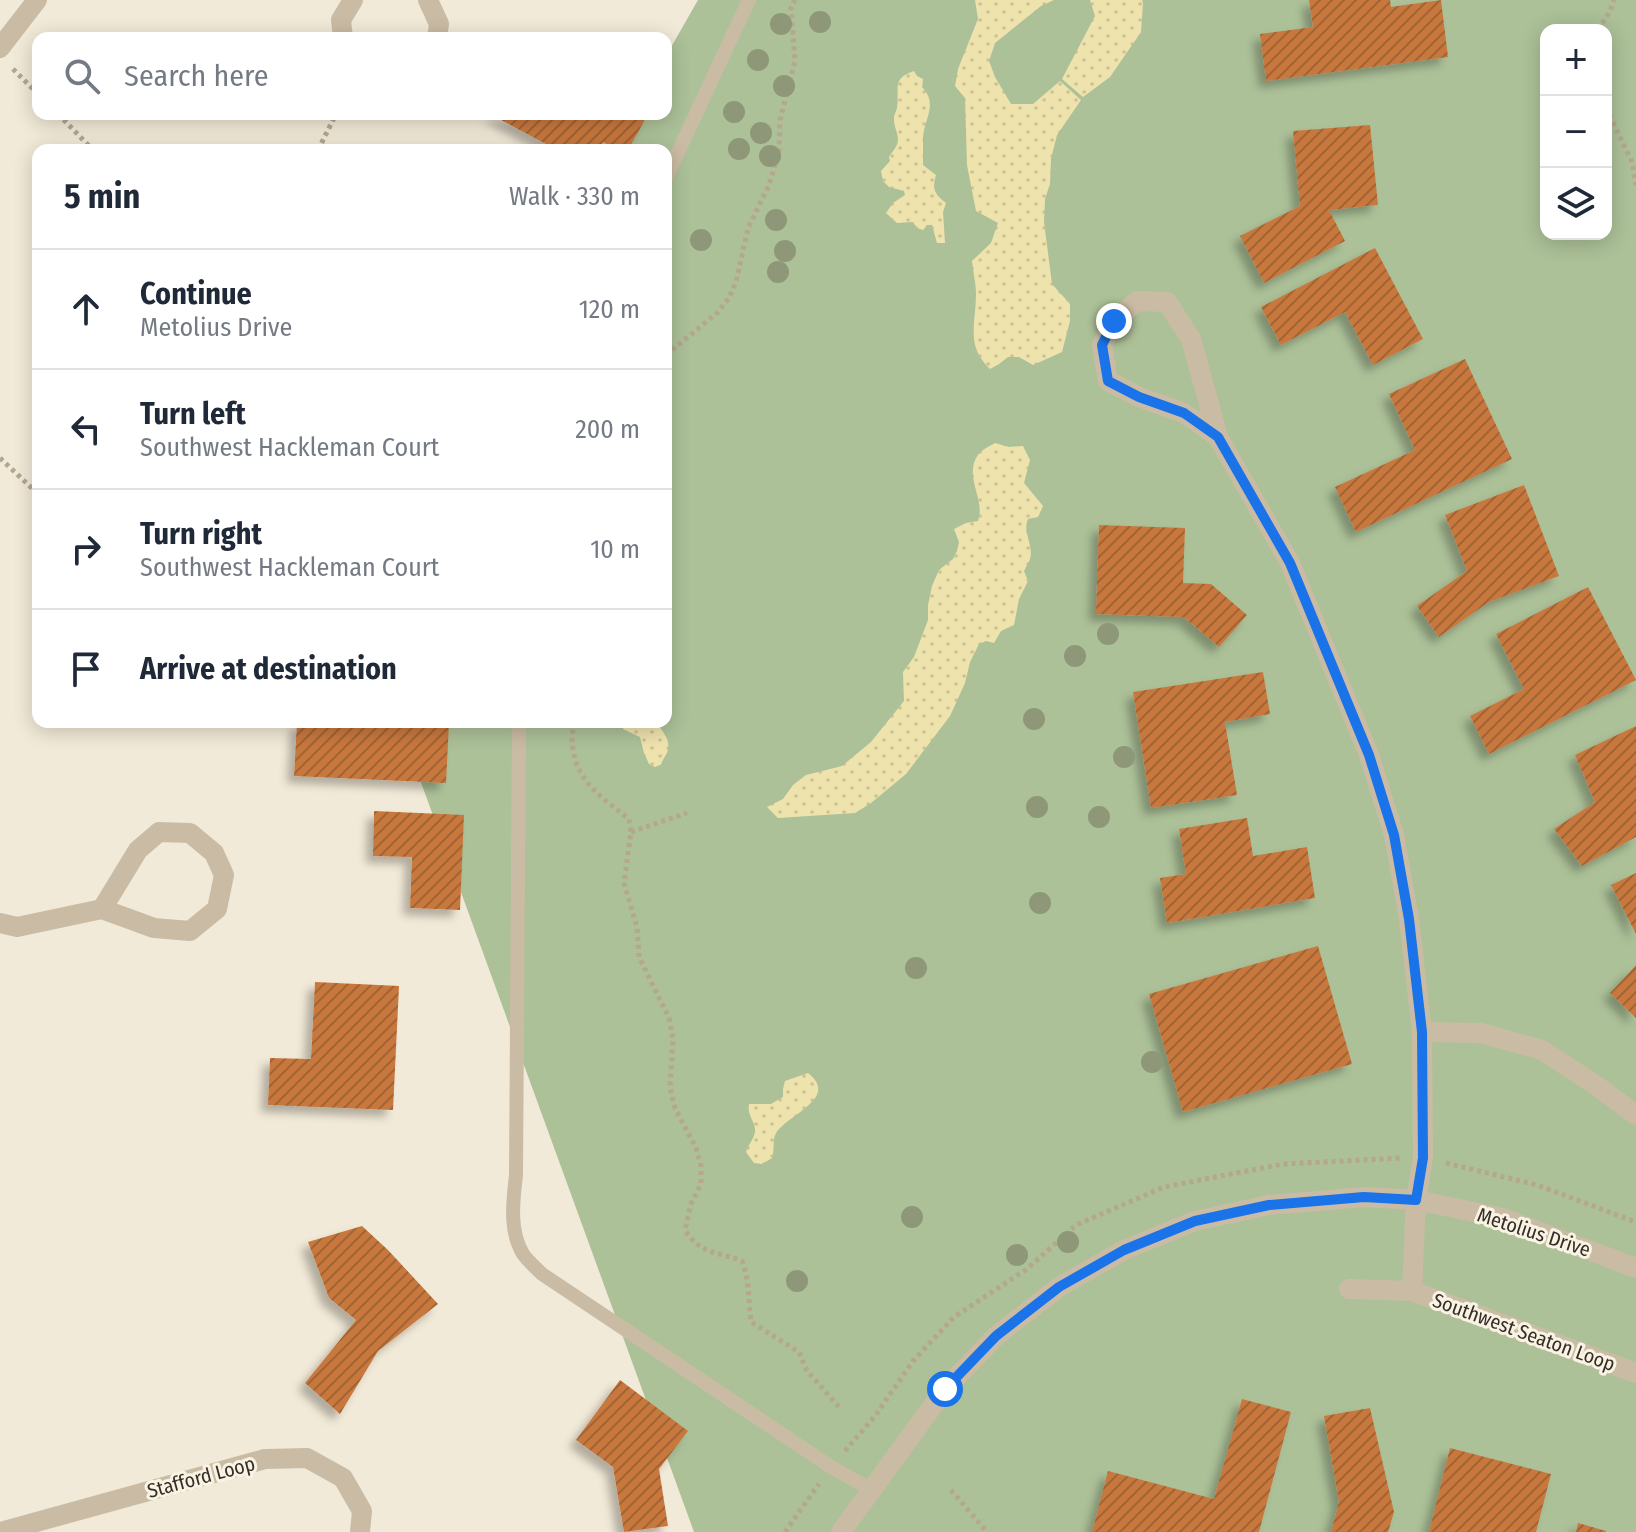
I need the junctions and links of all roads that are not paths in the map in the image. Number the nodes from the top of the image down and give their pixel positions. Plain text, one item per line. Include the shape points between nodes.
1 (37, 0) edge
2 (353, 0) edge
3 (428, 0) edge
4 (749, 0) edge
5 (342, 32) edge
6 (438, 32) edge
7 (5, 57) edge
8 (672, 165) edge
9 (1218, 437) junction
10 (519, 728) edge
11 (102, 909) junction
12 (0, 923) edge
13 (1422, 1032) junction
14 (1636, 1115) edge
15 (1416, 1200) junction
16 (1636, 1268) edge
17 (1349, 1289) dead end
18 (1412, 1291) junction
19 (1636, 1373) edge
20 (872, 1490) junction
21 (0, 1532) edge
22 (360, 1532) edge
23 (841, 1532) edge

1 - 7 street
2 - 5 street via 341,20
3 - 6 street
4 - 8 lane
9 - 9 street via 1191,339 1167,302 1137,301 1114,321 1102,345 1108,381 1184,413
9 - 13 street, Southwest Seaton Loop via 1290,563 1369,755 1394,835
10 - 20 lane via 512,1206 524,1255 542,1274
11 - 11 street via 154,928 190,931 217,909 224,875 214,853 190,833 159,832 138,850
11 - 12 street via 17,927
13 - 14 street via 1481,1033 1542,1050
13 - 15 street, Southwest Seaton Loop via 1423,1158
15 - 16 street, Metolius Drive via 1503,1218
15 - 18 street, Southwest Seaton Loop
15 - 20 street, Metolius Drive via 1364,1197 1269,1205 1195,1221 1124,1250 1059,1287 996,1336 945,1389
17 - 18 street, Southwest Seaton Loop
18 - 19 street, Southwest Seaton Loop
20 - 23 street, Metolius Drive
21 - 22 street, Stafford Loop via 265,1459 307,1458 343,1478 362,1511

